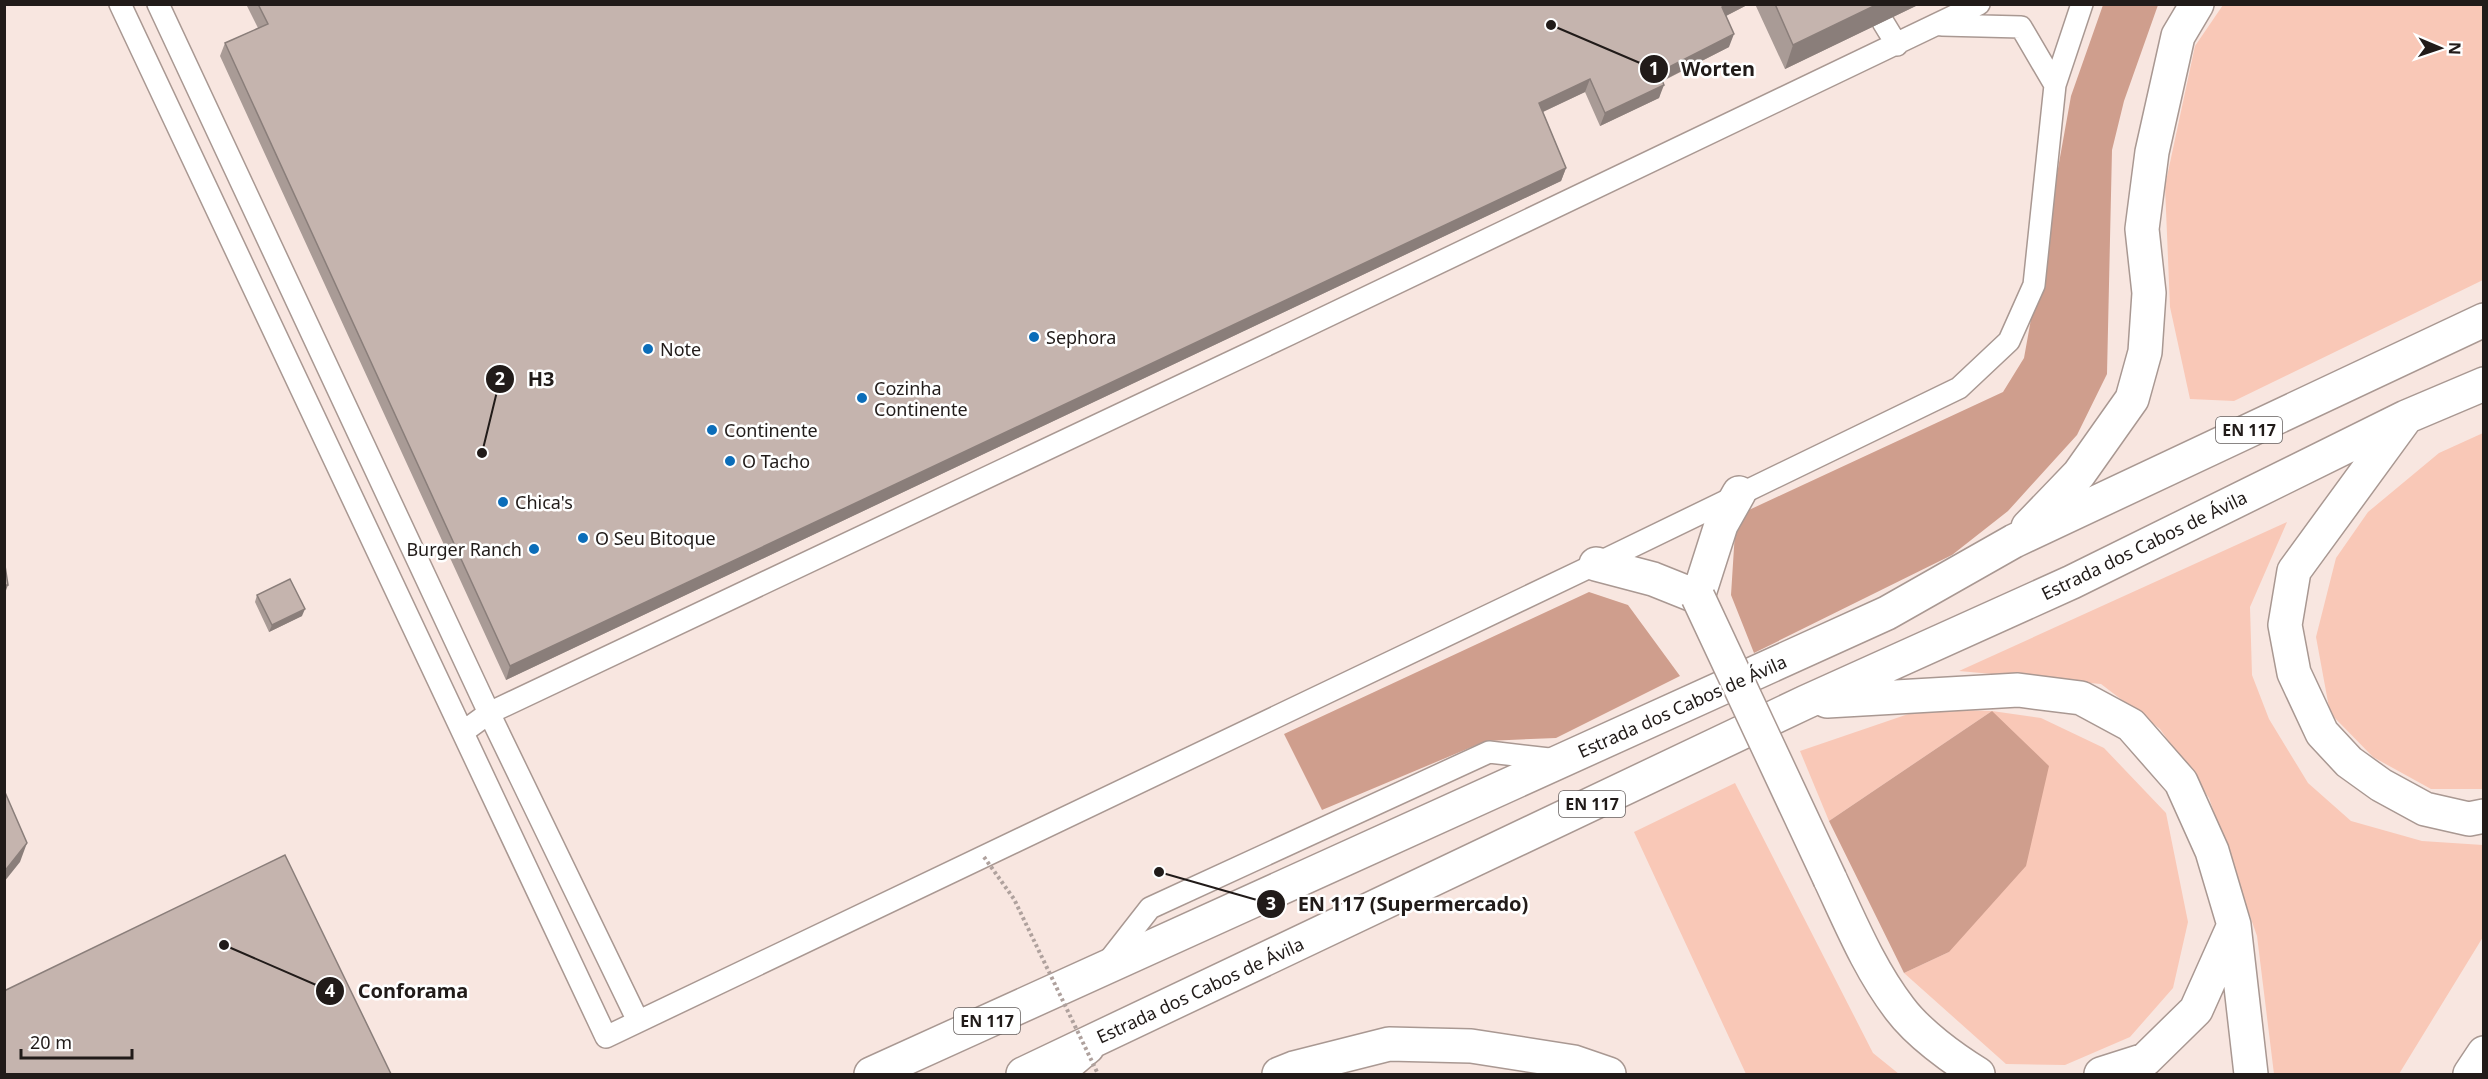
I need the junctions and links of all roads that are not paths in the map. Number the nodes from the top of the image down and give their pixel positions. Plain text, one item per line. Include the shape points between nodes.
1 (120, 4) edge
2 (1979, 4) edge
3 (2082, 4) edge
4 (2197, 4) edge
5 (163, 9) edge
6 (1883, 22) dead end
7 (1941, 25) junction
8 (1898, 45) junction
9 (2055, 85) junction
10 (2484, 320) edge
11 (2484, 384) edge
12 (2406, 417) junction
13 (1738, 493) junction
14 (2014, 541) junction
15 (1596, 564) junction
16 (1698, 597) junction
17 (1806, 702) junction
18 (489, 713) junction
19 (463, 732) junction
20 (2484, 816) edge
21 (2234, 925) junction
22 (638, 1021) junction
23 (1115, 1031) junction
24 (2484, 1053) edge
25 (871, 1074) edge
26 (1023, 1074) edge
27 (1065, 1074) edge
28 (1280, 1074) edge
29 (1609, 1074) edge
30 (1978, 1074) edge
31 (2101, 1074) edge
32 (2251, 1074) edge
33 (2470, 1074) edge

1 - 19 lane
2 - 7 lane
3 - 9 lane
4 - 14 main road via 2178,36 2152,152 2142,229 2149,294 2145,352 2132,399 2079,474
5 - 18 lane
6 - 8 lane
7 - 8 lane
7 - 9 lane via 2021,27
8 - 18 lane
9 - 13 lane via 2034,285 2009,341 1959,388
10 - 14 main road, Estrada dos Cabos de Ávila / EN 117
11 - 12 main road, Estrada dos Cabos de Ávila / EN 117
12 - 17 main road, Estrada dos Cabos de Ávila / EN 117 via 2072,582
12 - 20 main road via 2294,571 2285,625 2294,673 2322,733 2349,762 2425,809 2469,819
13 - 15 lane
13 - 16 main road via 1721,525
14 - 25 main road, Estrada dos Cabos de Ávila / EN 117 via 1887,613
15 - 16 main road via 1653,579
15 - 22 lane
16 - 30 main road, bridge via 1864,953 1901,1010 1948,1054
17 - 21 main road via 2018,690 2081,698 2131,725 2181,782 2212,851
17 - 23 main road, Estrada dos Cabos de Ávila / EN 117
18 - 19 lane
18 - 22 lane
19 - 22 lane via 606,1037
21 - 31 main road via 2196,1010 2145,1060
21 - 32 main road
23 - 26 main road, Estrada dos Cabos de Ávila / EN 117
23 - 27 lane
24 - 33 main road
28 - 29 main road via 1389,1044 1472,1046 1574,1062

